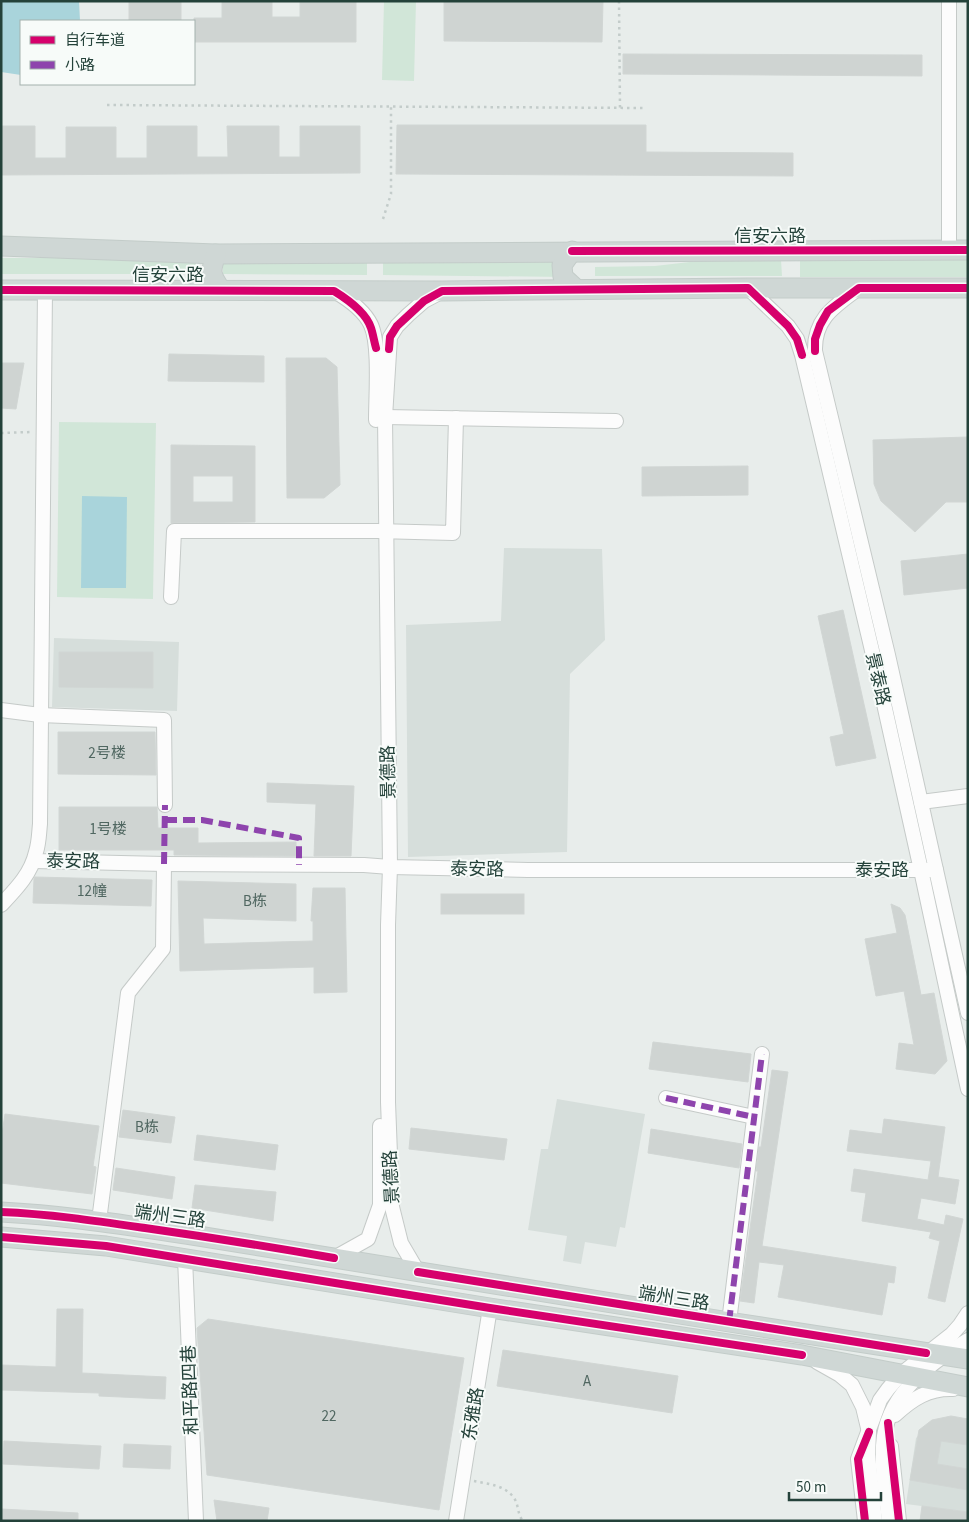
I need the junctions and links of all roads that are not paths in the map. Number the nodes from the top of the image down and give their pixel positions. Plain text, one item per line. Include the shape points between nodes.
1 (949, 1) edge
2 (1, 246) edge
3 (959, 250) edge
4 (572, 251) junction
5 (216, 254) junction
6 (748, 288) junction
7 (859, 288) junction
8 (968, 288) edge
9 (44, 289) junction
10 (576, 289) junction
11 (1, 290) edge
12 (221, 290) junction
13 (334, 290) junction
14 (442, 291) junction
15 (385, 417) junction
16 (456, 418) junction
17 (616, 421) dead end
18 (381, 531) junction
19 (171, 597) dead end
20 (1, 710) edge
21 (40, 715) junction
22 (968, 796) edge
23 (921, 802) junction
24 (165, 805) dead end
25 (34, 860) junction
26 (164, 864) junction
27 (386, 867) junction
28 (921, 870) junction
29 (936, 870) junction
30 (1, 905) edge
31 (964, 979) edge
32 (968, 1013) edge
33 (762, 1054) dead end
34 (968, 1089) edge
35 (666, 1098) dead end
36 (754, 1117) junction
37 (1, 1212) edge
38 (99, 1221) junction
39 (1, 1236) edge
40 (185, 1258) junction
41 (334, 1258) junction
42 (418, 1272) junction
43 (490, 1308) junction
44 (675, 1313) junction
45 (968, 1313) edge
46 (729, 1322) junction
47 (672, 1335) junction
48 (968, 1340) edge
49 (935, 1354) junction
50 (802, 1355) junction
51 (968, 1359) edge
52 (909, 1376) junction
53 (968, 1389) edge
54 (888, 1423) junction
55 (869, 1432) junction
56 (196, 1521) edge
57 (456, 1521) edge
58 (865, 1521) edge
59 (875, 1521) edge
60 (889, 1521) edge
61 (900, 1521) edge

1 - 3 street
2 - 5 main road, 信安六路
3 - 4 main road, 信安六路
4 - 5 main road, 信安六路
4 - 10 main road via 562,265 563,277
5 - 12 main road via 212,277
6 - 7 main road, 信安六路
6 - 10 main road, 信安六路
6 - 28 street, 景泰路 via 788,326 802,355
7 - 8 main road, 信安六路
7 - 23 street via 828,312 815,339 815,351
9 - 11 main road, 信安六路
9 - 12 main road, 信安六路
9 - 21 street
10 - 14 main road, 信安六路
12 - 13 main road, 信安六路
13 - 14 main road, 信安六路
13 - 18 street, 景德路 via 358,308 371,325 376,348
14 - 15 street, 景德路 via 418,305 390,337
15 - 16 street
15 - 18 street, 景德路
16 - 17 street
16 - 18 street via 453,533
18 - 19 street via 174,531
18 - 27 street, 景德路
20 - 21 street
21 - 24 street via 164,720
21 - 25 street via 40,824
22 - 23 street
23 - 29 street
25 - 26 street, 泰安路
25 - 30 street via 19,886
26 - 27 street, 泰安路
26 - 38 street via 163,950 128,992
27 - 28 street, 泰安路
27 - 41 street, 景德路 via 380,1205 368,1239
27 - 42 street, 景德路 via 392,1206 401,1243
28 - 29 street, 泰安路
28 - 34 street, 景泰路
29 - 31 street
31 - 32 street
33 - 36 street
35 - 36 street
36 - 46 street
37 - 38 main road, 端州三路
38 - 41 main road, 端州三路
39 - 40 main road, 端州三路 via 106,1246
40 - 43 main road, 端州三路
40 - 56 street, 和平路四巷
41 - 42 main road, 端州三路
42 - 44 main road, 端州三路
43 - 47 main road, 端州三路
43 - 57 street, 东雅路
44 - 46 main road, 端州三路
44 - 47 main road
45 - 49 street
46 - 49 main road, 端州三路
47 - 50 main road, 端州三路
48 - 49 street
49 - 51 main road, 端州三路
49 - 52 street
50 - 52 main road, 端州三路
50 - 55 street via 835,1371 852,1385 863,1408
52 - 53 main road, 端州三路
52 - 54 street
52 - 55 street via 888,1389 880,1400
53 - 54 street via 927,1392 909,1402
54 - 60 street via 883,1474
54 - 61 street
55 - 58 street via 858,1459
55 - 59 street via 868,1455

